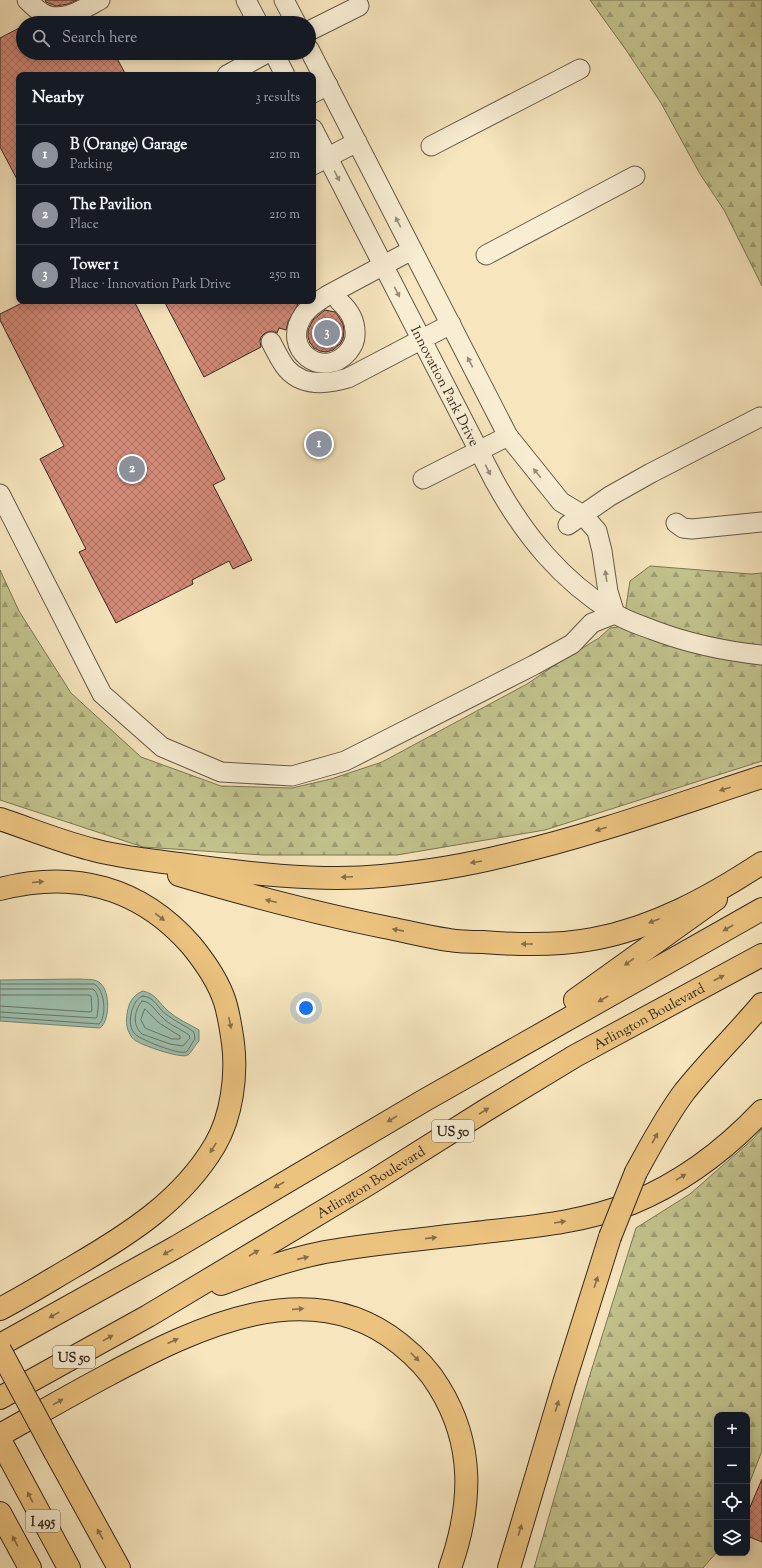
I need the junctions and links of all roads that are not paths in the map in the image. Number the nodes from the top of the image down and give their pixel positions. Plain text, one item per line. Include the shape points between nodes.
1 (27, 0) edge
2 (100, 0) edge
3 (246, 0) edge
4 (284, 0) edge
5 (359, 6) dead end
6 (40, 7) edge
7 (54, 16) edge
8 (66, 16) edge
9 (254, 16) edge
10 (292, 16) edge
11 (316, 28) edge
12 (254, 60) edge
13 (278, 60) edge
14 (312, 60) edge
15 (580, 69) dead end
16 (232, 72) edge
17 (284, 72) edge
18 (315, 72) edge
19 (316, 74) edge
20 (320, 89) edge
21 (357, 142) junction
22 (316, 143) edge
23 (431, 146) dead end
24 (320, 161) edge
25 (635, 176) dead end
26 (412, 250) junction
27 (486, 255) dead end
28 (383, 266) junction
29 (339, 302) dead end
30 (316, 303) edge
31 (315, 304) edge
32 (450, 324) junction
33 (421, 339) junction
34 (271, 342) dead end
35 (760, 418) dead end
36 (508, 436) junction
37 (479, 451) junction
38 (423, 480) dead end
39 (0, 494) edge
40 (575, 520) junction
41 (762, 522) edge
42 (676, 523) dead end
43 (615, 614) junction
44 (762, 655) edge
45 (762, 777) edge
46 (0, 819) edge
47 (90, 849) junction
48 (762, 864) edge
49 (0, 890) edge
50 (762, 909) edge
51 (762, 955) edge
52 (762, 1004) edge
53 (762, 1016) edge
54 (738, 1033) junction
55 (425, 1100) junction
56 (762, 1111) edge
57 (0, 1309) edge
58 (148, 1316) junction
59 (0, 1345) edge
60 (0, 1350) edge
61 (0, 1398) edge
62 (0, 1435) edge
63 (0, 1440) edge
64 (0, 1513) edge
65 (30, 1568) edge
66 (69, 1568) edge
67 (119, 1568) edge
68 (450, 1568) edge
69 (509, 1568) edge

1 - 6 street
2 - 8 street
3 - 9 street
4 - 10 street
5 - 11 street
6 - 7 street
12 - 16 street
13 - 17 street
14 - 18 street
15 - 23 street
19 - 20 street
20 - 21 street
21 - 24 street
26 -> 21 street
22 - 24 street, Innovation Park Drive
24 -> 28 street, Innovation Park Drive
25 - 27 street
26 - 28 street
26 - 32 street
28 - 30 street
28 -> 33 street, Innovation Park Drive
29 - 31 street via 354,321 355,341 344,356 335,362 325,363 314,362 305,355 299,348 296,338 297,325 305,312
32 - 33 street
36 -> 32 street
33 - 34 street via 348,378 322,384 309,382 287,370
33 - 37 street, Innovation Park Drive
35 - 40 street via 651,473 610,496
36 - 37 street
40 -> 36 street
37 - 38 street
37 -> 43 street, Innovation Park Drive via 510,510 541,551 569,580
39 - 43 street via 102,694 162,747 221,772 292,776 344,761 534,665 572,644 592,623
43 -> 40 street via 608,592 597,531
41 - 42 street via 692,530
43 - 44 street, Innovation Park Drive via 635,624 705,647
45 -> 47 main road via 501,857 380,876 328,878 233,871
46 - 47 main road
48 -> 47 main road via 671,915 634,929 559,944 511,944 450,940 332,916 255,897
48 -> 55 main road via 603,981
49 -> 57 main road via 38,882 88,884 136,900 162,917 202,958 215,979 225,1002 231,1026 235,1060 234,1082 226,1117 216,1143 198,1171 142,1224 106,1248
50 -> 55 main road
58 -> 51 main road, Arlington Boulevard / US 50 via 575,1056
52 - 54 main road
53 - 54 main road
69 -> 54 main road, bridge via 610,1237 636,1172 661,1127 684,1093
55 -> 59 main road via 176,1247
58 -> 56 main road via 242,1276 324,1252 532,1227 604,1213 660,1190 688,1173
61 -> 58 main road, Arlington Boulevard / US 50
67 -> 60 main road, bridge
62 -> 68 main road via 142,1357 190,1334 226,1321 300,1309 347,1314 390,1335 414,1356 434,1378 452,1409 460,1430 467,1483 465,1514 459,1544
66 -> 63 main road, I 495
65 -> 64 main road, I 495

